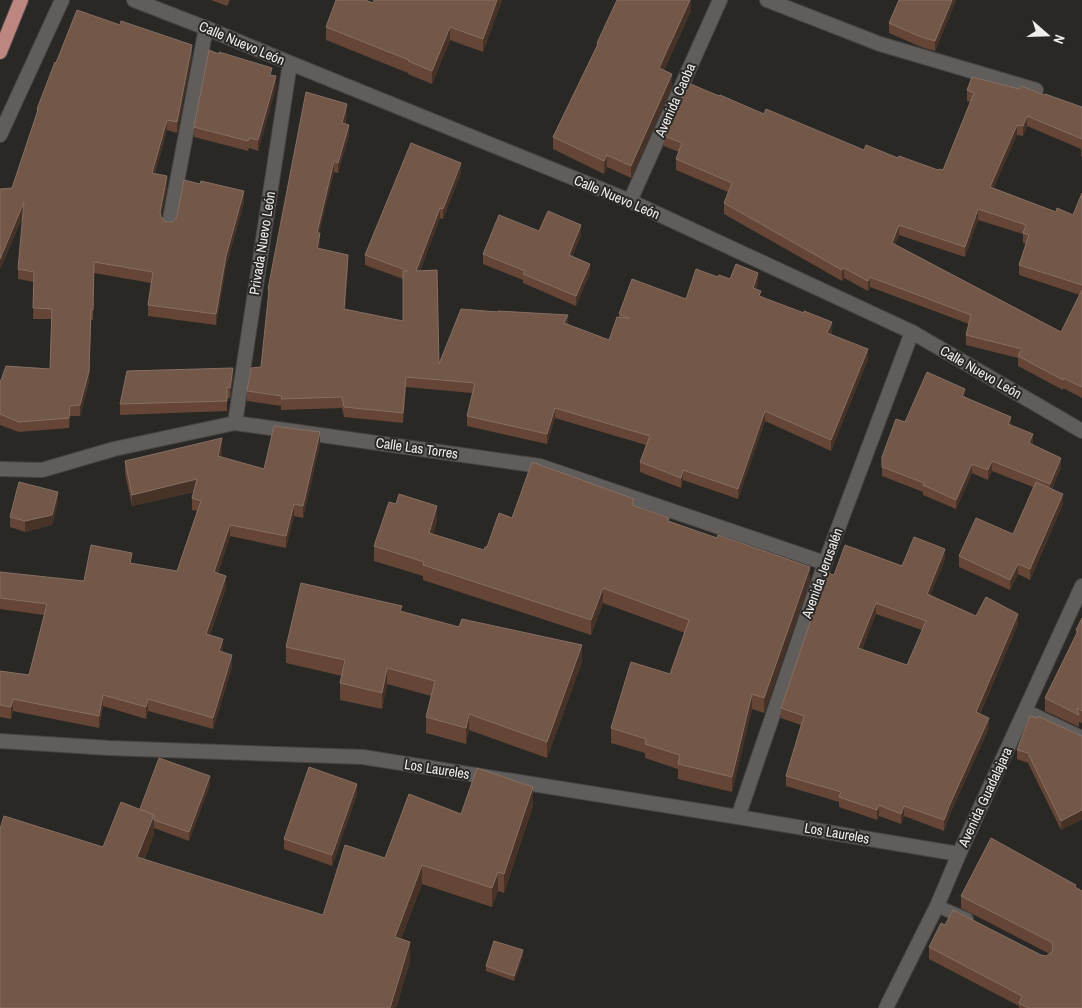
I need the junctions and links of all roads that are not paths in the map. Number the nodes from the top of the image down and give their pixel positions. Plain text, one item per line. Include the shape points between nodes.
1 (21, 0) edge
2 (62, 0) edge
3 (134, 0) edge
4 (720, 0) edge
5 (767, 0) edge
6 (206, 28) junction
7 (0, 52) edge
8 (290, 63) junction
9 (1036, 90) edge
10 (0, 135) edge
11 (630, 201) junction
12 (169, 224) edge
13 (912, 332) junction
14 (235, 423) junction
15 (1082, 431) edge
16 (0, 469) edge
17 (825, 563) junction
18 (1082, 586) edge
19 (1025, 710) junction
20 (1082, 737) edge
21 (0, 741) edge
22 (738, 817) junction
23 (959, 854) junction
24 (937, 906) junction
25 (979, 926) edge
26 (886, 1008) edge

1 - 7 main road
2 - 10 street
3 - 6 street, Calle Nuevo León
4 - 11 street, Avenida Caoba
5 - 9 street via 880,44
6 - 8 street, Calle Nuevo León
6 - 12 street
8 - 11 street, Calle Nuevo León
8 - 14 street, Privada Nuevo León
11 - 13 street, Calle Nuevo León
13 - 15 street, Calle Nuevo León
13 - 17 street, Avenida Jerusalén
14 - 16 street, Calle Las Torres via 114,449 42,470
14 - 17 street, Calle Las Torres via 540,466
17 - 22 street, Avenida Jerusalén
18 - 19 street, Avenida Guadalajara
19 - 20 lane
19 - 23 street, Avenida Guadalajara
21 - 22 street, Los Laureles via 363,757
22 - 23 street, Los Laureles
23 - 24 street, Avenida Guadalajara
24 - 25 lane
24 - 26 street, Avenida Guadalajara

